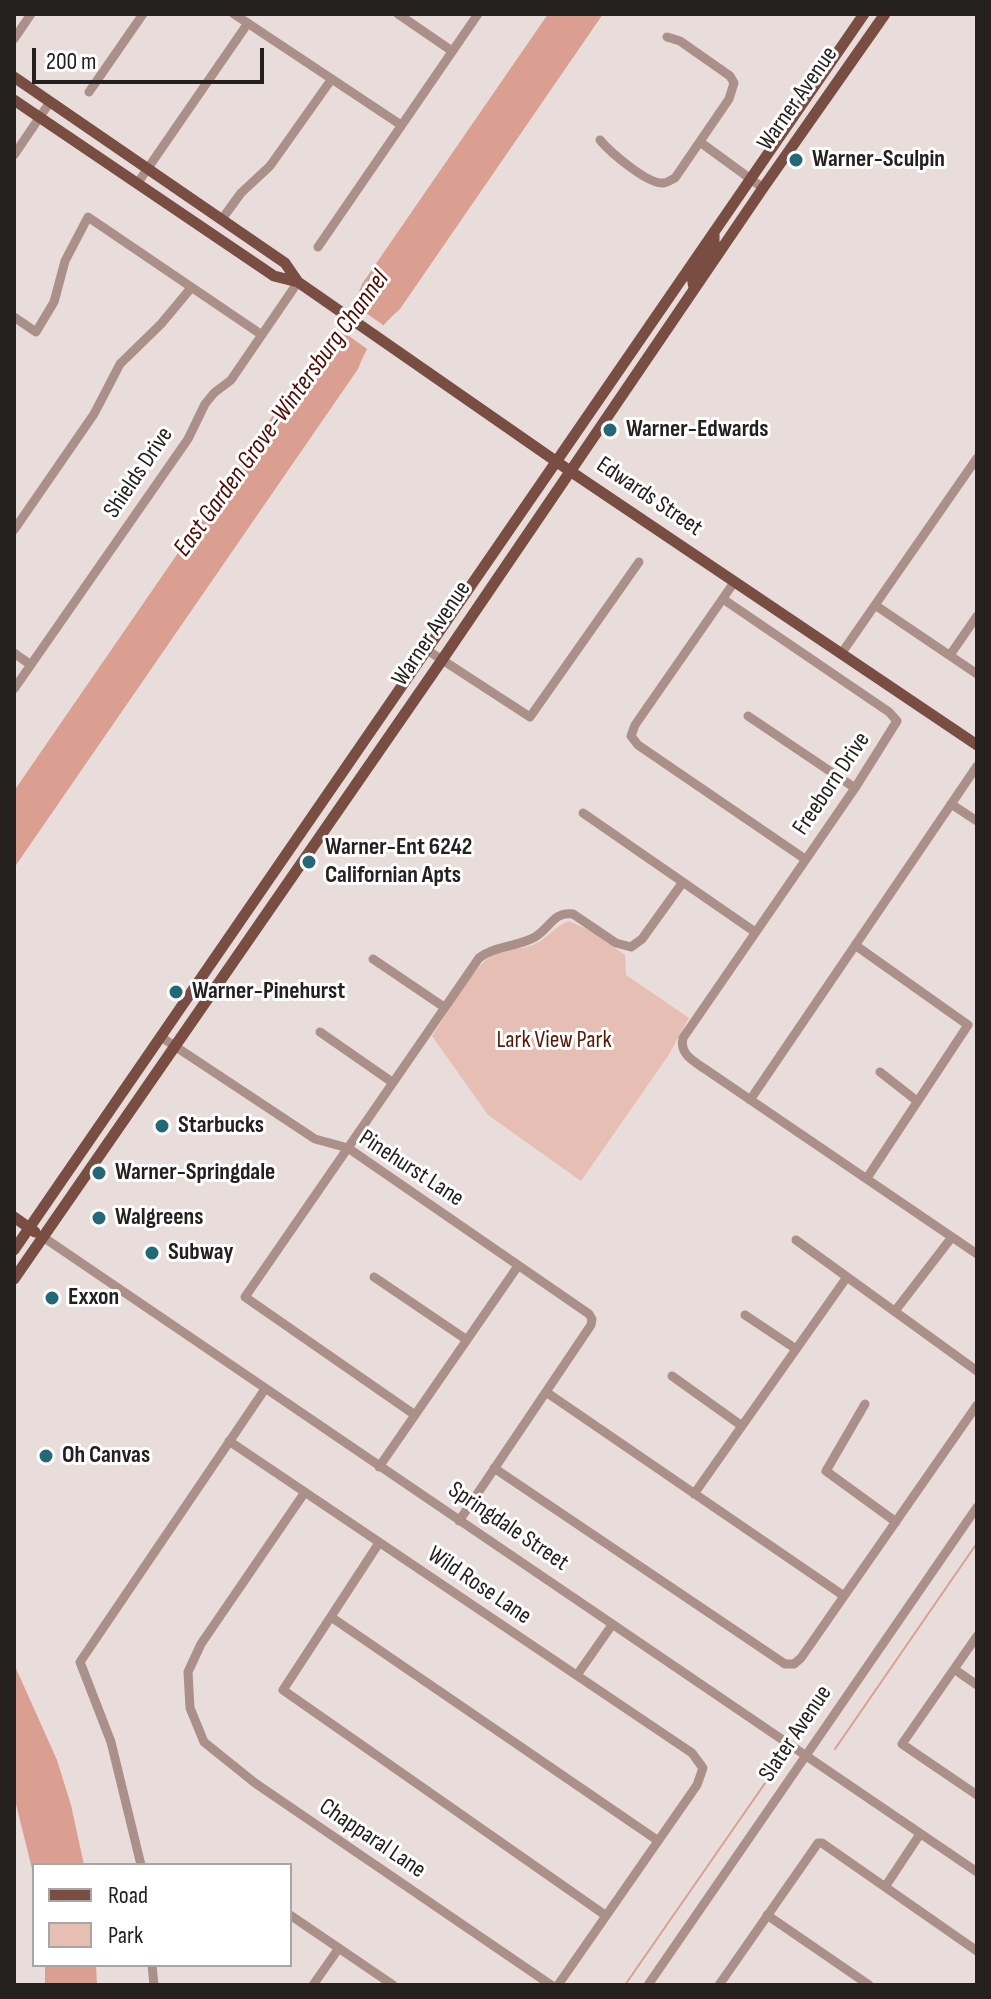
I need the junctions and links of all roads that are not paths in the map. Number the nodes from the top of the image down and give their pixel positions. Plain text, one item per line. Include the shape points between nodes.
1 (31, 14) edge
2 (143, 14) edge
3 (234, 14) edge
4 (398, 14) edge
5 (478, 14) edge
6 (864, 14) edge
7 (885, 14) edge
8 (248, 23) junction
9 (667, 37) dead end
10 (14, 39) edge
11 (452, 51) junction
12 (14, 77) edge
13 (331, 80) junction
14 (89, 92) dead end
15 (14, 100) edge
16 (50, 102) junction
17 (39, 117) junction
18 (401, 125) junction
19 (600, 140) dead end
20 (700, 142) junction
21 (14, 155) edge
22 (148, 167) junction
23 (750, 178) junction
24 (137, 184) junction
25 (763, 188) junction
26 (222, 219) junction
27 (714, 231) junction
28 (318, 247) dead end
29 (681, 279) junction
30 (298, 282) junction
31 (191, 288) junction
32 (694, 288) junction
33 (14, 317) edge
34 (262, 335) junction
35 (657, 343) junction
36 (977, 458) edge
37 (557, 461) junction
38 (570, 471) junction
39 (14, 530) edge
40 (639, 562) dead end
41 (735, 581) junction
42 (723, 599) junction
43 (875, 605) junction
44 (977, 616) edge
45 (427, 650) junction
46 (14, 653) edge
47 (841, 654) junction
48 (950, 655) junction
49 (442, 660) junction
50 (31, 665) junction
51 (977, 674) edge
52 (14, 689) edge
53 (748, 716) dead end
54 (977, 745) edge
55 (977, 766) edge
56 (855, 788) junction
57 (951, 804) junction
58 (583, 813) dead end
59 (977, 821) edge
60 (805, 859) junction
61 (683, 882) junction
62 (755, 932) junction
63 (855, 945) junction
64 (373, 959) dead end
65 (444, 1007) junction
66 (320, 1032) dead end
67 (161, 1037) junction
68 (176, 1046) junction
69 (880, 1072) dead end
70 (392, 1082) junction
71 (123, 1092) junction
72 (750, 1100) junction
73 (917, 1101) junction
74 (348, 1148) junction
75 (100, 1152) junction
76 (867, 1178) junction
77 (14, 1217) edge
78 (30, 1228) junction
79 (43, 1237) junction
80 (952, 1237) junction
81 (796, 1240) dead end
82 (14, 1250) edge
83 (977, 1254) edge
84 (518, 1266) junction
85 (374, 1277) dead end
86 (847, 1277) junction
87 (14, 1279) edge
88 (895, 1311) junction
89 (745, 1315) dead end
90 (467, 1340) junction
91 (796, 1349) junction
92 (977, 1371) edge
93 (672, 1376) dead end
94 (265, 1389) junction
95 (546, 1392) junction
96 (865, 1404) dead end
97 (977, 1405) edge
98 (415, 1415) junction
99 (742, 1426) junction
100 (229, 1441) junction
101 (379, 1467) junction
102 (494, 1468) junction
103 (305, 1492) junction
104 (694, 1494) junction
105 (977, 1507) edge
106 (459, 1521) junction
107 (896, 1522) junction
108 (379, 1543) junction
109 (844, 1596) junction
110 (331, 1617) junction
111 (612, 1625) junction
112 (977, 1636) edge
113 (954, 1669) junction
114 (577, 1675) junction
115 (977, 1685) edge
116 (805, 1756) junction
117 (977, 1795) edge
118 (920, 1834) junction
119 (657, 1840) junction
120 (141, 1863) edge
121 (977, 1872) edge
122 (885, 1887) junction
123 (605, 1915) junction
124 (767, 1915) junction
125 (292, 1916) edge
126 (339, 1948) junction
127 (977, 1951) edge
128 (313, 1985) edge
129 (393, 1985) edge
130 (551, 1985) edge
131 (558, 1985) edge
132 (648, 1985) edge
133 (719, 1985) edge
134 (869, 1985) edge

1 - 10 street
2 - 14 street
3 - 8 street
4 - 11 street
5 - 11 street
6 - 23 main road, Warner Avenue
7 - 25 main road, Warner Avenue
8 - 13 street
8 - 22 street
9 - 20 street via 680,41 734,83
11 - 18 street
12 - 16 main road, Edwards Street
13 - 18 street
13 - 26 street via 270,166
15 - 17 main road, Edwards Street
16 - 17 street
16 - 22 main road, Edwards Street
17 - 21 street
17 - 24 main road, Edwards Street
18 - 28 street
19 - 20 street via 653,181 665,183 675,178
20 - 23 street
22 - 24 street
22 - 26 main road, Edwards Street
23 - 25 street
23 - 27 main road, Warner Avenue
24 - 30 main road, Edwards Street via 274,276
25 - 32 main road, Warner Avenue
26 - 30 main road, Edwards Street via 285,263
27 - 29 main road, Warner Avenue
27 - 32 main road via 714,245 692,277
29 - 35 main road via 681,295 663,321
29 - 37 main road, Warner Avenue
30 - 34 street, Shields Drive
30 - 37 main road, Edwards Street
31 - 33 street via 88,217 65,261 54,302 36,332
31 - 34 street
31 - 39 street via 120,364 94,414
32 - 35 main road, Warner Avenue
34 - 50 street, Shields Drive via 231,380 205,404 188,439
35 - 38 main road, Warner Avenue
36 - 43 street
37 - 38 main road, Edwards Street
37 - 45 main road, Warner Avenue
38 - 41 main road, Edwards Street
38 - 49 main road, Warner Avenue
40 - 49 street via 530,717
41 - 42 street
41 - 47 main road, Edwards Street
42 - 56 street, Freeborn Drive via 894,715 896,725
42 - 60 street via 631,736
43 - 47 street
43 - 48 street
44 - 48 street
45 - 49 street
45 - 67 main road, Warner Avenue
46 - 50 street
47 - 54 main road, Edwards Street
48 - 51 street
49 - 68 main road, Warner Avenue
50 - 52 street, Shields Drive
53 - 56 street
55 - 57 street
56 - 60 street, Freeborn Drive
57 - 59 street
57 - 63 street
58 - 61 street
60 - 62 street, Freeborn Drive
61 - 62 street
61 - 65 street via 631,947 573,914 558,915 536,936 489,951 470,967
62 - 72 street, Freeborn Drive via 681,1046 689,1058
63 - 72 street
63 - 73 street via 968,1025
64 - 65 street
65 - 70 street
66 - 70 street
67 - 68 street, Pinehurst Lane
67 - 71 main road, Warner Avenue
68 - 74 street, Pinehurst Lane via 315,1139
68 - 75 main road, Warner Avenue
69 - 73 street
70 - 74 street
71 - 75 main road via 118,1111 95,1145
71 - 78 main road, Warner Avenue
72 - 76 street
73 - 76 street
74 - 84 street, Pinehurst Lane
74 - 98 street via 245,1297
75 - 79 main road, Warner Avenue
76 - 80 street
77 - 78 main road, Springdale Street
78 - 79 main road, Springdale Street
78 - 82 main road, Warner Avenue
79 - 87 main road, Warner Avenue
79 - 94 street, Springdale Street
80 - 83 street
80 - 88 street
81 - 86 street
84 - 90 street
84 - 95 street, Pinehurst Lane via 592,1319
85 - 90 street
86 - 88 street
86 - 91 street
88 - 92 street
89 - 91 street
90 - 98 street
91 - 99 street
93 - 99 street
94 - 100 street
94 - 101 street, Springdale Street
95 - 102 street
95 - 104 street
96 - 107 street via 826,1471
97 - 107 street
98 - 101 street
99 - 104 street
100 - 103 street, Wild Rose Lane
100 - 120 street via 80,1662 111,1742
101 - 106 street, Springdale Street
102 - 106 street
102 - 109 street via 785,1664 801,1658
103 - 108 street, Wild Rose Lane
103 - 130 street, Chapparal Lane via 201,1644 188,1672 190,1708 204,1742 255,1783
104 - 109 street
105 - 116 street, Slater Avenue
106 - 111 street, Springdale Street
107 - 109 street
108 - 110 street
108 - 114 street, Wild Rose Lane
110 - 119 street
110 - 123 street via 283,1690
111 - 114 street
111 - 116 street, Springdale Street
112 - 113 street
113 - 115 street
113 - 117 street via 902,1744
114 - 119 street, Wild Rose Lane via 692,1753 703,1768 697,1785
116 - 118 street, Springdale Street
116 - 132 street, Slater Avenue
118 - 121 street, Springdale Street
118 - 122 street
119 - 123 street
122 - 124 street via 818,1843
122 - 127 street
123 - 131 street
124 - 133 street
124 - 134 street
125 - 126 street
126 - 128 street
126 - 129 street

